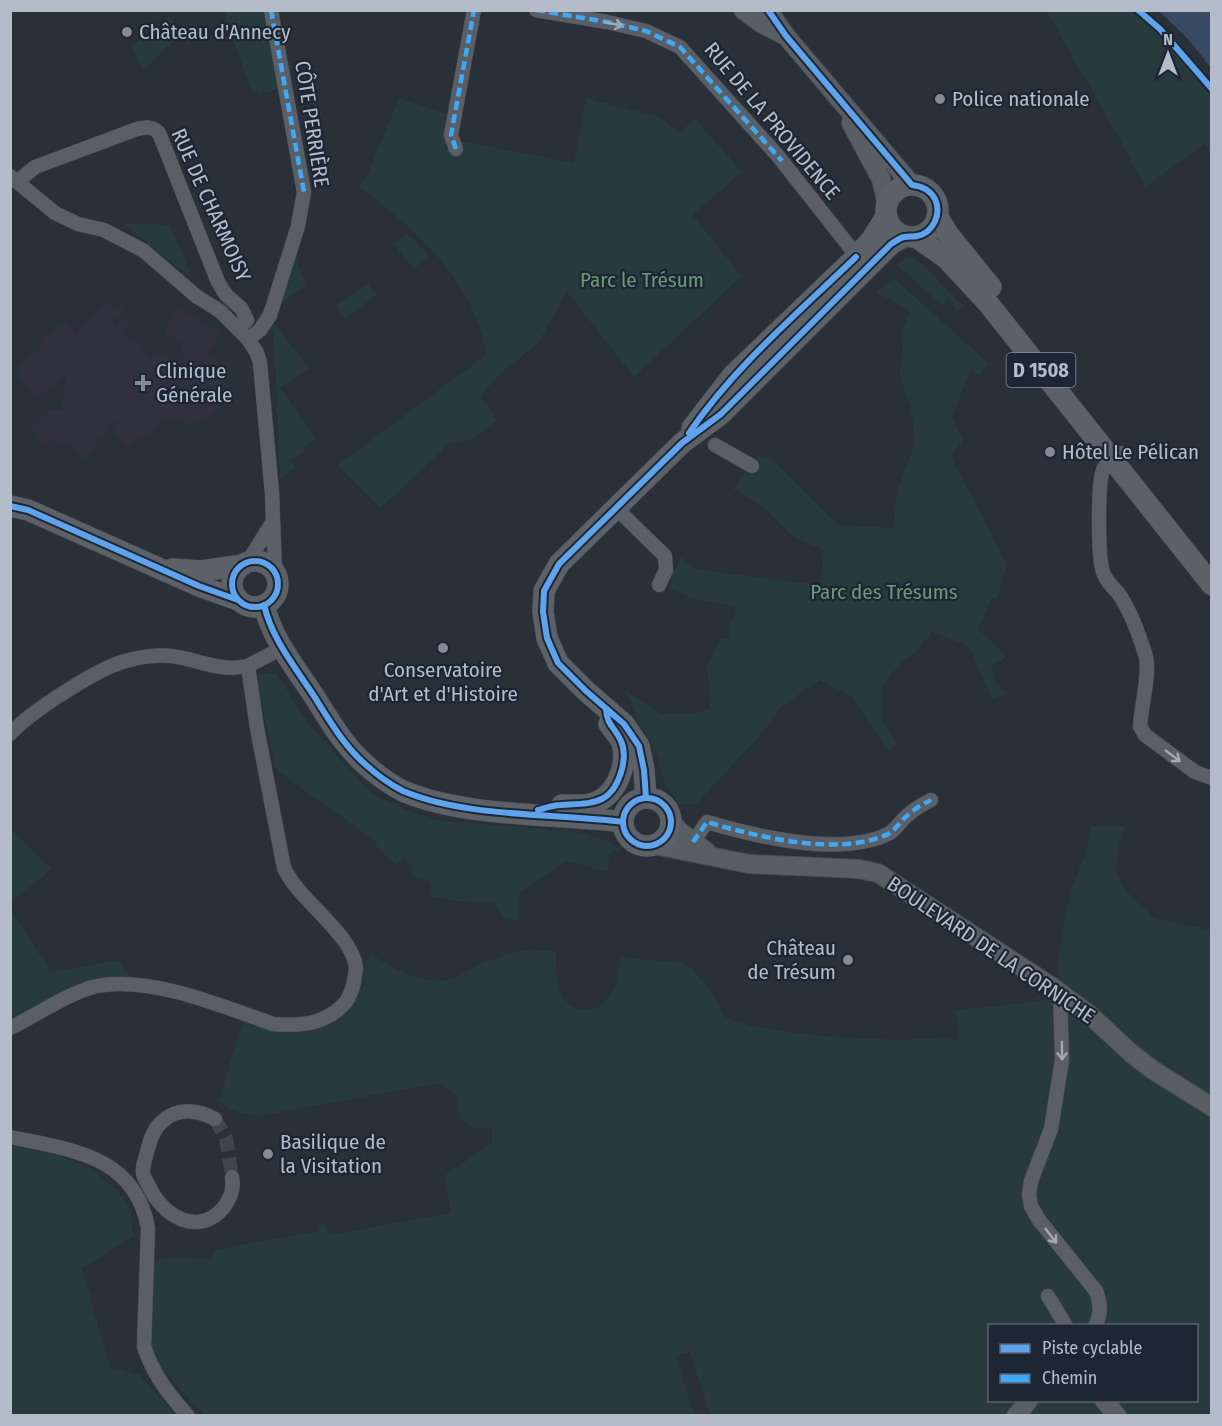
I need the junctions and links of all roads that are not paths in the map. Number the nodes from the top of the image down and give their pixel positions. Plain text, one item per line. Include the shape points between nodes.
1 (271, 10) edge
2 (474, 10) edge
3 (536, 10) edge
4 (743, 10) edge
5 (768, 10) edge
6 (786, 36) junction
7 (839, 100) junction
8 (456, 150) dead end
9 (14, 179) edge
10 (912, 185) junction
11 (886, 210) junction
12 (937, 216) junction
13 (911, 236) junction
14 (856, 256) junction
15 (844, 291) junction
16 (243, 334) junction
17 (682, 443) junction
18 (715, 445) dead end
19 (1117, 456) junction
20 (752, 466) dead end
21 (10, 506) edge
22 (616, 508) junction
23 (272, 523) junction
24 (245, 564) junction
25 (1212, 565) edge
26 (153, 566) junction
27 (275, 572) junction
28 (659, 585) dead end
29 (1212, 585) edge
30 (238, 600) junction
31 (264, 605) junction
32 (282, 648) junction
33 (248, 666) junction
34 (606, 709) junction
35 (10, 734) edge
36 (1212, 778) edge
37 (646, 798) junction
38 (931, 800) dead end
39 (524, 814) junction
40 (671, 821) junction
41 (623, 822) junction
42 (693, 842) junction
43 (655, 844) junction
44 (710, 855) junction
45 (1060, 993) junction
46 (10, 1028) edge
47 (1212, 1107) edge
48 (215, 1119) dead end
49 (10, 1137) edge
50 (232, 1177) tunnel mouth
51 (1048, 1296) dead end
52 (1065, 1324) edge
53 (1096, 1324) edge
54 (1028, 1402) edge
55 (1105, 1402) edge
56 (188, 1416) edge
57 (1016, 1416) edge
58 (1117, 1416) edge

1 - 16 street, CÔTE PERRIÈRE via 304,192 298,226 270,315 260,330
2 - 8 street via 451,135
3 -> 14 street, RUE DE LA PROVIDENCE via 646,31 680,47 782,161
4 - 6 main road
5 - 6 main road
6 - 7 main road
7 - 10 main road
7 - 11 main road via 881,179
9 - 16 street via 55,213 104,230 144,251
9 - 16 street, RUE DE CHARMOISY via 35,167 138,129 154,129 159,133 218,282 226,296 246,314
10 - 11 main road via 896,190
10 - 12 main road via 931,194 937,204
11 - 13 main road via 893,229
11 - 14 main road via 872,239
12 - 13 main road via 930,230
12 - 19 main road, D 1508
13 - 15 main road via 891,244
13 - 19 main road, D 1508 via 945,258 987,302
14 - 15 street
14 - 17 main road via 733,375
15 - 17 main road via 721,414
16 - 23 street via 260,363
17 - 22 main road
18 - 20 street
19 - 25 main road, D 1508
19 - 29 main road, D 1508
19 -> 36 street via 1104,468 1100,484 1102,571 1128,610 1147,660 1140,726 1145,735 1195,772
21 - 26 main road via 28,510
22 - 28 street via 665,556 666,570
22 - 34 main road via 559,564 544,591 547,638 558,663
23 - 24 street
23 - 27 street
24 - 26 main road via 184,571
24 - 27 main road via 262,562
24 - 30 main road via 232,581
26 - 30 main road
27 - 31 main road via 275,595
30 - 31 main road via 255,607
31 - 32 main road
32 - 33 street
32 - 39 main road via 340,737 365,764 401,790 446,804
33 - 35 street via 232,669 156,655 121,662 58,697
33 - 46 street via 256,728 284,868 290,882 351,951 356,969 344,1005 321,1020 303,1025 273,1024 165,990 112,984 69,997
34 - 37 main road via 624,724 639,746
34 - 39 main road via 607,720 621,741 624,754 620,777 612,789 601,801 588,805 560,805
37 - 40 main road via 663,804
37 - 41 main road via 630,805
38 - 42 street via 906,815 889,833 855,844 827,845 742,833 707,822
39 - 41 main road
40 - 42 main road, BOULEVARD DE LA CORNICHE
40 - 43 main road via 667,835
41 - 43 main road via 624,831 637,844
42 - 44 main road, BOULEVARD DE LA CORNICHE
43 - 44 main road, BOULEVARD DE LA CORNICHE
44 - 45 main road, BOULEVARD DE LA CORNICHE via 749,864 878,873
45 - 47 main road, BOULEVARD DE LA CORNICHE via 1153,1070
45 -> 53 street via 1062,1060 1052,1129 1029,1194 1039,1220 1096,1291 1100,1311
48 - 50 street via 199,1112 169,1116 157,1127 142,1172 155,1201 183,1220 210,1219 219,1213 231,1197
49 - 56 street via 92,1157 114,1171 136,1193 148,1228 144,1346 149,1364
51 - 52 street
54 - 57 main road
55 - 58 main road

